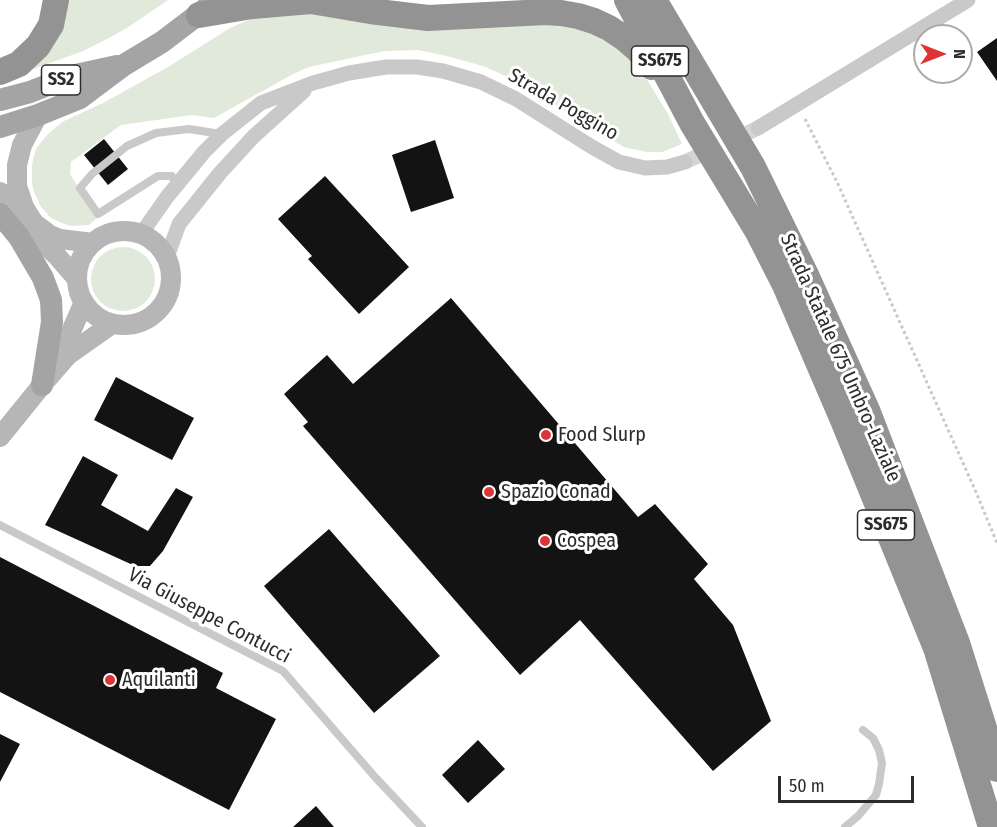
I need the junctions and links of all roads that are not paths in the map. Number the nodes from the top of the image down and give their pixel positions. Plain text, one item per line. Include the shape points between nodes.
1 (56, 0) edge
2 (408, 0) edge
3 (513, 0) edge
4 (627, 0) edge
5 (654, 0) edge
6 (668, 0) edge
7 (968, 0) edge
8 (207, 7) edge
9 (124, 65) junction
10 (0, 72) edge
11 (313, 83) junction
12 (0, 100) edge
13 (38, 115) junction
14 (692, 123) junction
15 (0, 127) edge
16 (758, 128) tunnel mouth
17 (222, 134) junction
18 (685, 162) tunnel mouth
19 (753, 167) junction
20 (176, 185) junction
21 (0, 192) edge
22 (0, 214) edge
23 (141, 234) junction
24 (93, 243) junction
25 (167, 257) junction
26 (77, 279) junction
27 (84, 302) junction
28 (112, 324) junction
29 (42, 385) junction
30 (0, 437) edge
31 (0, 525) edge
32 (863, 730) dead end
33 (997, 768) edge
34 (422, 827) edge
35 (845, 827) edge
36 (991, 827) edge

1 - 10 highway via 51,25 38,46 19,64
2 - 3 highway via 472,6
4 - 14 highway, Strada Statale 675 Umbro-Laziale / SS675
5 - 19 highway, Strada Statale 675 Umbro-Laziale / SS675
6 - 19 highway via 679,32
7 - 16 street
8 - 9 main road, SS2
8 - 14 highway via 311,1 428,18 544,12 578,16 609,28 638,50
9 - 12 main road, SS2 via 71,76
9 - 13 main road, SS2 via 80,98
11 - 17 street, Strada Poggino via 261,103
11 - 18 street, Strada Poggino via 386,67 443,71 481,82 516,99 619,162 645,168
11 - 25 street, Strada Poggino via 220,173 178,224
13 - 15 main road, SS2
13 - 24 main road via 22,145 17,165 17,186 24,207 34,223 50,235
14 - 36 highway, Strada Statale 675 Umbro-Laziale / SS675 via 758,232 838,409 936,648
17 - 20 street, Strada Poggino
17 - 20 lane via 189,129 156,133 127,146 81,188 98,214 158,176 172,176
19 - 33 highway, Strada Statale 675 Umbro-Laziale / SS675 via 867,410 957,643
20 - 23 street, Strada Poggino
21 - 26 main road via 18,219
22 - 29 main road via 19,237 51,300 52,322
23 - 24 main road via 116,232
23 - 25 main road via 156,243
24 - 26 main road via 80,263
25 - 28 main road via 172,272 171,288 156,314 128,326
26 - 27 main road
27 - 28 main road via 96,316
27 - 29 main road
28 - 29 main road via 68,354
29 - 30 main road
31 - 34 lane, Via Giuseppe Contucci via 283,671
32 - 35 lane via 879,750 879,784 876,795

